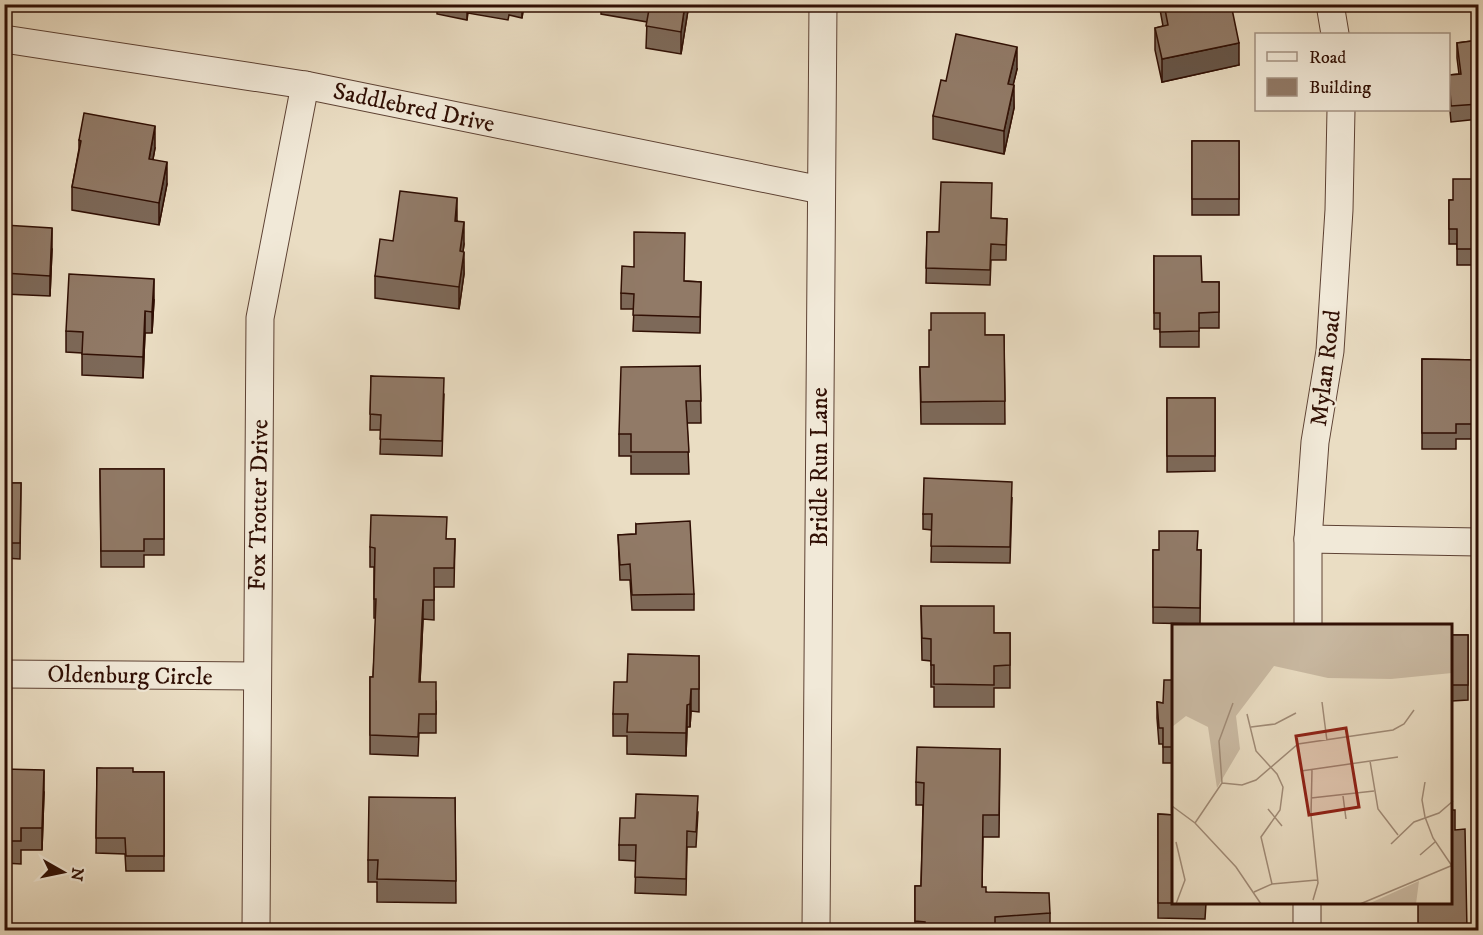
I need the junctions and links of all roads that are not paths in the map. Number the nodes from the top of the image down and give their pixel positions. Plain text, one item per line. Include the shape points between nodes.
1 (823, 4) edge
2 (1330, 4) edge
3 (1335, 33) edge
4 (4, 39) edge
5 (305, 85) junction
6 (1341, 111) edge
7 (821, 190) junction
8 (1308, 538) junction
9 (1479, 542) edge
10 (1308, 624) edge
11 (4, 674) edge
12 (256, 676) junction
13 (1307, 905) edge
14 (256, 930) edge
15 (816, 930) edge
16 (1306, 930) edge

1 - 7 street, Bridle Run Lane
2 - 3 street
4 - 5 street, Saddlebred Drive
5 - 7 street, Saddlebred Drive
5 - 12 street, Fox Trotter Drive via 260,318
6 - 8 street, Mylan Road via 1330,351 1315,442
7 - 15 street, Bridle Run Lane
8 - 9 street
8 - 10 street, Mylan Road
11 - 12 street, Oldenburg Circle
12 - 14 street, Fox Trotter Drive
13 - 16 street

